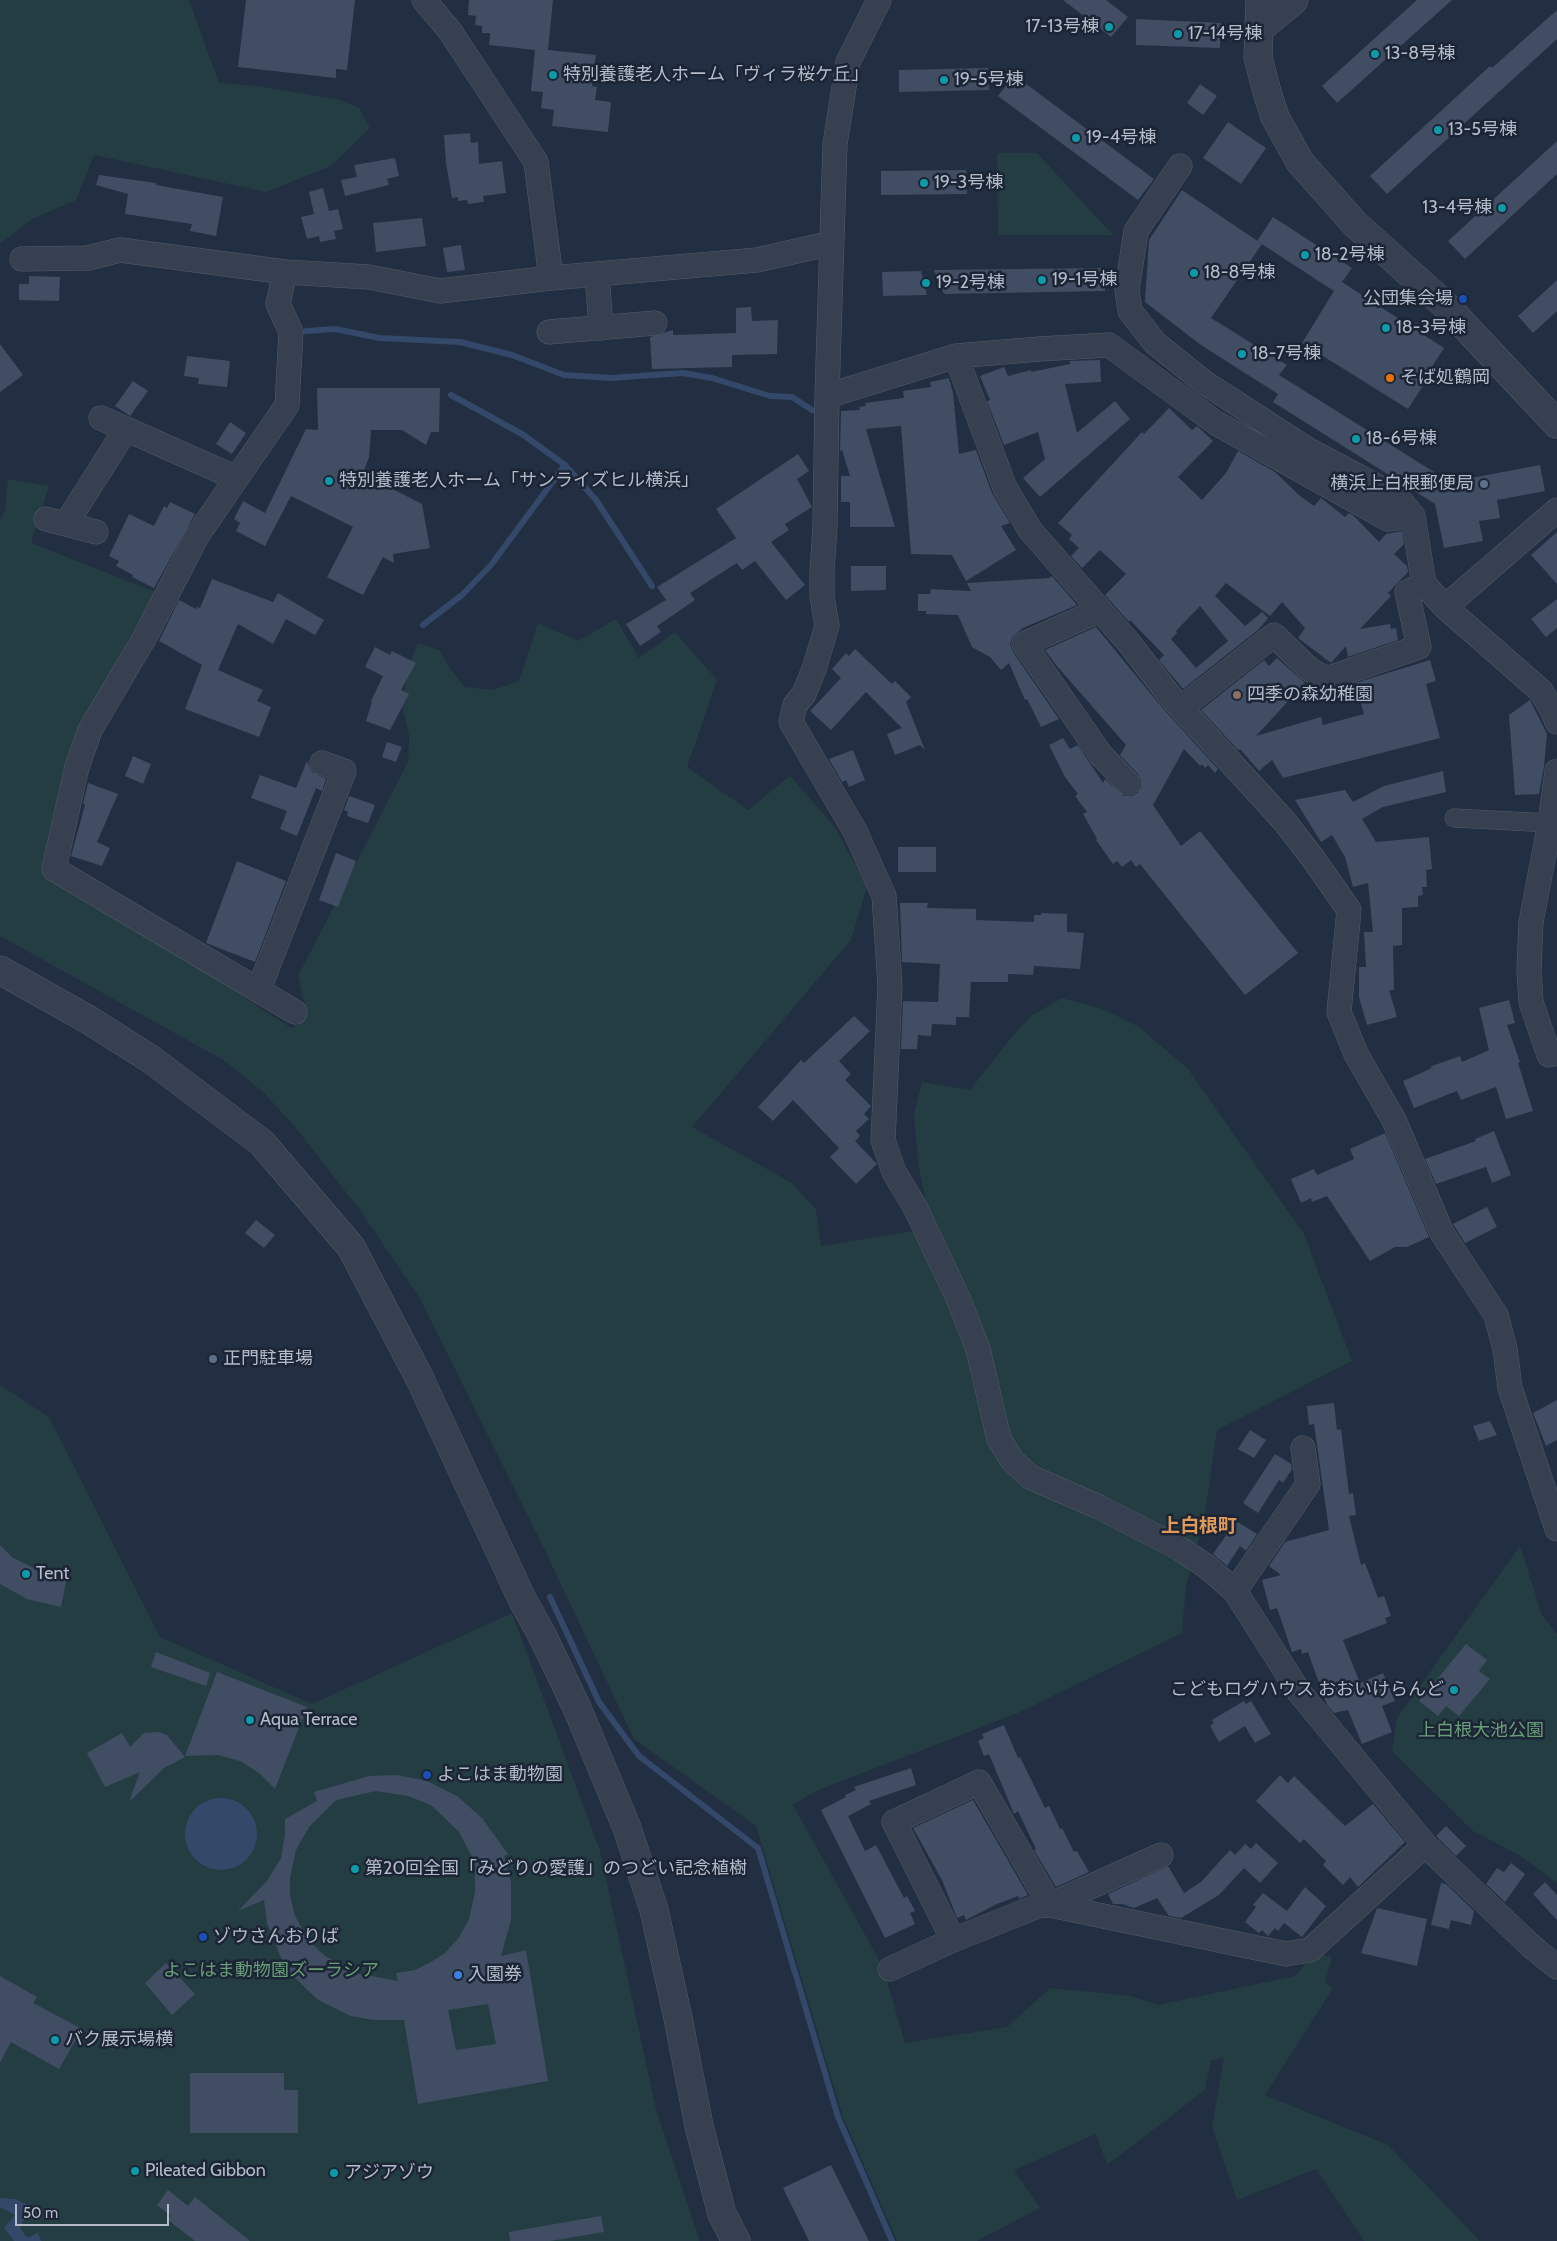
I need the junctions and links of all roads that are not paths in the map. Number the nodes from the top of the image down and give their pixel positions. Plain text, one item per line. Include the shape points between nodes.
1 (424, 0) edge
2 (879, 0) edge
3 (1260, 0) edge
4 (1294, 0) edge
5 (1259, 29) junction
6 (1180, 166) dead end
7 (832, 243) junction
8 (22, 259) dead end
9 (285, 272) junction
10 (597, 274) junction
11 (551, 278) junction
12 (654, 323) dead end
13 (601, 328) junction
14 (549, 332) dead end
15 (956, 356) junction
16 (827, 396) junction
17 (101, 418) dead end
18 (1557, 424) edge
19 (126, 429) junction
20 (236, 478) junction
21 (1557, 510) edge
22 (1413, 516) junction
23 (96, 532) dead end
24 (1424, 584) junction
25 (1445, 607) junction
26 (1100, 610) junction
27 (1181, 708) junction
28 (1557, 722) edge
29 (322, 763) dead end
30 (1557, 771) edge
31 (1128, 783) dead end
32 (1454, 818) dead end
33 (1550, 823) junction
34 (0, 970) edge
35 (259, 989) junction
36 (295, 1012) dead end
37 (1557, 1052) edge
38 (1303, 1448) dead end
39 (1557, 1529) edge
40 (1235, 1591) junction
41 (1425, 1845) junction
42 (1161, 1855) dead end
43 (1050, 1905) junction
44 (953, 1940) junction
45 (1557, 1967) edge
46 (890, 1969) dead end
47 (736, 2241) edge

1 - 11 street via 450,31 536,162
2 - 7 street via 848,62 835,144
3 - 5 street
4 - 5 street
5 - 18 street via 1258,57 1266,92 1275,117 1300,162 1354,224 1444,305
6 - 22 street via 1136,231 1127,290 1130,311 1155,343 1205,383 1307,449 1397,497
7 - 10 street via 757,260
7 - 16 street
8 - 9 street via 88,258 120,250
9 - 11 street via 369,277 440,291
9 - 20 street via 278,304 291,332 287,405
10 - 11 street
10 - 13 street
12 - 13 street
13 - 14 street
15 - 16 street
15 - 22 street via 1039,348 1109,346 1216,423 1388,519
15 - 26 street via 1005,488 1030,530
16 - 40 street via 822,596 828,626 791,722 855,831 884,896 890,986 883,1140 894,1172 914,1205 958,1298 978,1349 999,1439 1012,1460 1030,1477 1179,1548
17 - 19 street
19 - 20 street
19 - 23 street via 56,522
20 - 35 street via 197,536 145,637 90,730 77,767 54,869 184,948
21 - 25 street
22 - 24 street
24 - 25 street
24 - 27 street via 1408,592 1419,647 1326,679 1309,669 1274,635
25 - 28 street via 1542,691
26 - 27 street
26 - 31 street via 1024,644 1101,755
27 - 39 street via 1285,822 1349,910 1339,1012 1356,1054 1394,1120 1442,1233 1496,1315 1510,1388
29 - 35 street via 344,771
30 - 33 street
32 - 33 street
33 - 37 street via 1532,922 1529,970 1531,1002 1543,1038 1549,1055
34 - 47 street via 152,1060 262,1143 351,1247 419,1377 522,1599 543,1637 627,1828 654,1910 699,2126 722,2214
35 - 36 street
38 - 40 street via 1308,1484
40 - 41 street via 1299,1692
41 - 43 street via 1310,1950 1286,1954
41 - 45 street
42 - 43 street
43 - 44 street via 1038,1906
43 - 44 street via 979,1782 894,1822
44 - 46 street

